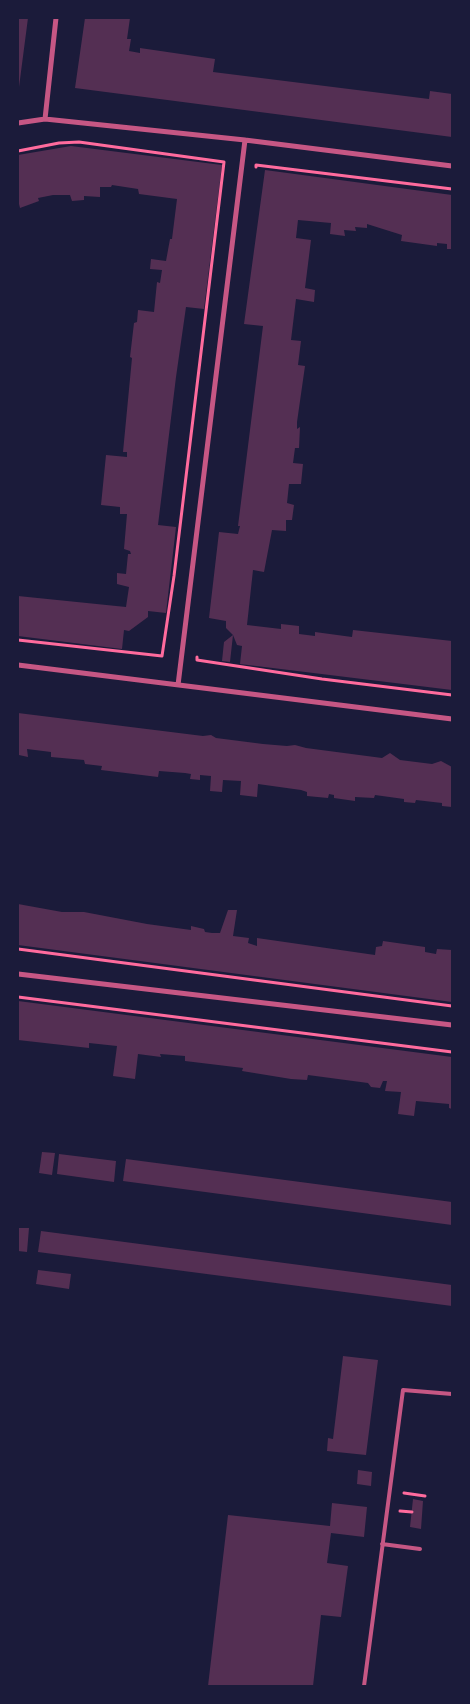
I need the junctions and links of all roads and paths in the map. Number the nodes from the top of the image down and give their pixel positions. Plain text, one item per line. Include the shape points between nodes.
1 (56, 18) edge
2 (45, 119) junction
3 (18, 123) edge
4 (245, 140) junction
5 (18, 151) edge
6 (452, 166) edge
7 (256, 174) dead end
8 (452, 189) edge
9 (18, 640) edge
10 (198, 654) dead end
11 (18, 665) edge
12 (178, 685) junction
13 (452, 695) edge
14 (452, 719) edge
15 (18, 949) edge
16 (18, 974) edge
17 (18, 998) edge
18 (452, 1006) edge
19 (452, 1025) edge
20 (452, 1052) edge
21 (452, 1394) edge
22 (388, 1492) junction
23 (425, 1496) dead end
24 (382, 1544) junction
25 (420, 1549) dead end
26 (364, 1686) edge

1 - 2 street
2 - 3 street
2 - 4 street
4 - 6 street
4 - 12 street
5 - 9 path via 79,142 224,162 162,656
7 - 8 path via 256,166
10 - 13 path via 197,660
11 - 12 street
12 - 14 street
15 - 18 path
16 - 19 street
17 - 20 path
21 - 22 lane via 403,1390
22 - 23 path
22 - 24 lane
24 - 25 lane
24 - 26 lane

